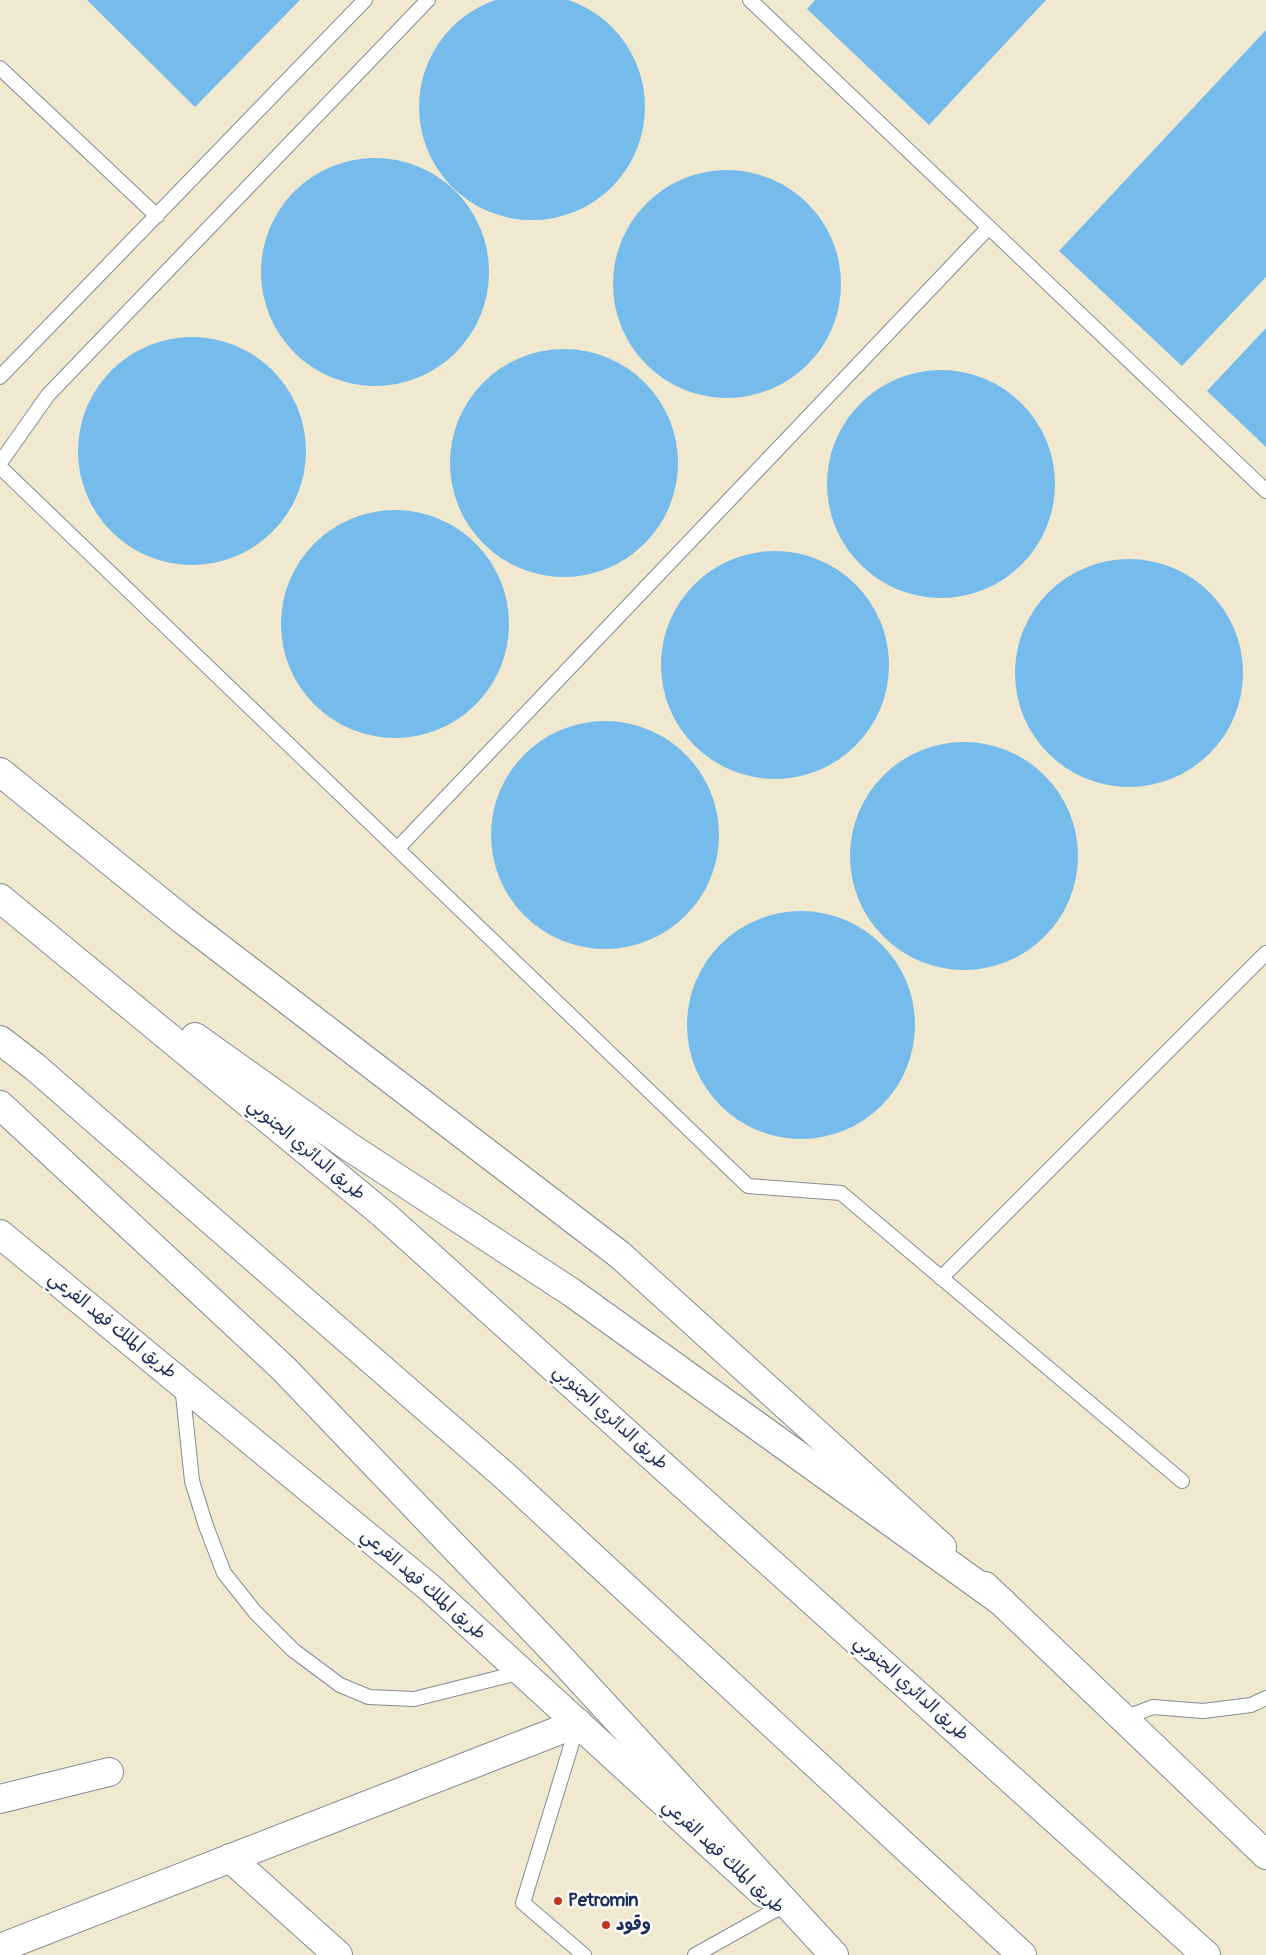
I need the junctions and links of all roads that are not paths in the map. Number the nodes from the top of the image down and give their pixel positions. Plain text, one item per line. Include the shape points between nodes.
1 (365, 0) edge
2 (428, 0) edge
3 (750, 0) edge
4 (0, 68) edge
5 (157, 216) junction
6 (989, 227) junction
7 (0, 377) edge
8 (0, 463) edge
9 (0, 467) edge
10 (1266, 491) edge
11 (0, 772) edge
12 (397, 849) junction
13 (0, 898) edge
14 (1266, 953) edge
15 (0, 1040) edge
16 (0, 1106) edge
17 (0, 1234) edge
18 (941, 1278) junction
19 (182, 1383) junction
20 (1182, 1481) dead end
21 (1002, 1602) junction
22 (522, 1672) junction
23 (1266, 1698) edge
24 (1124, 1718) junction
25 (578, 1723) junction
26 (109, 1772) dead end
27 (2, 1793) edge
28 (1266, 1855) edge
29 (230, 1858) junction
30 (779, 1908) junction
31 (0, 1948) edge
32 (338, 1955) edge
33 (584, 1955) edge
34 (696, 1955) edge
35 (830, 1955) edge
36 (834, 1955) edge
37 (1022, 1955) edge
38 (1206, 1955) edge

1 - 5 lane
2 - 8 lane via 48,395
3 - 6 lane
4 - 5 lane
5 - 7 lane
6 - 10 lane
6 - 12 lane
9 - 12 lane
11 - 21 main road via 183,920 620,1255
12 - 18 lane via 748,1186 841,1193
13 - 21 main road via 348,1146 572,1292
13 - 38 main road, طريق الدائري الجنوبي via 383,1214
14 - 18 lane
15 - 37 main road via 506,1477
16 - 36 main road via 283,1368 555,1652
17 - 19 main road, طريق الملك فهد الفرعي
18 - 20 lane
19 - 22 main road, طريق الملك فهد الفرعي via 430,1588
19 - 22 lane via 192,1481 224,1573 255,1612 293,1650 340,1685 369,1697 414,1699
21 - 24 main road
22 - 25 main road, طريق الملك فهد الفرعي
23 - 24 lane via 1251,1705 1203,1711 1154,1707
24 - 28 main road
25 - 29 main road
25 - 30 main road, طريق الملك فهد الفرعي
25 - 33 lane via 523,1903
26 - 27 main road
29 - 31 main road
29 - 32 main road
30 - 34 lane
30 - 35 main road, طريق الملك فهد الفرعي

